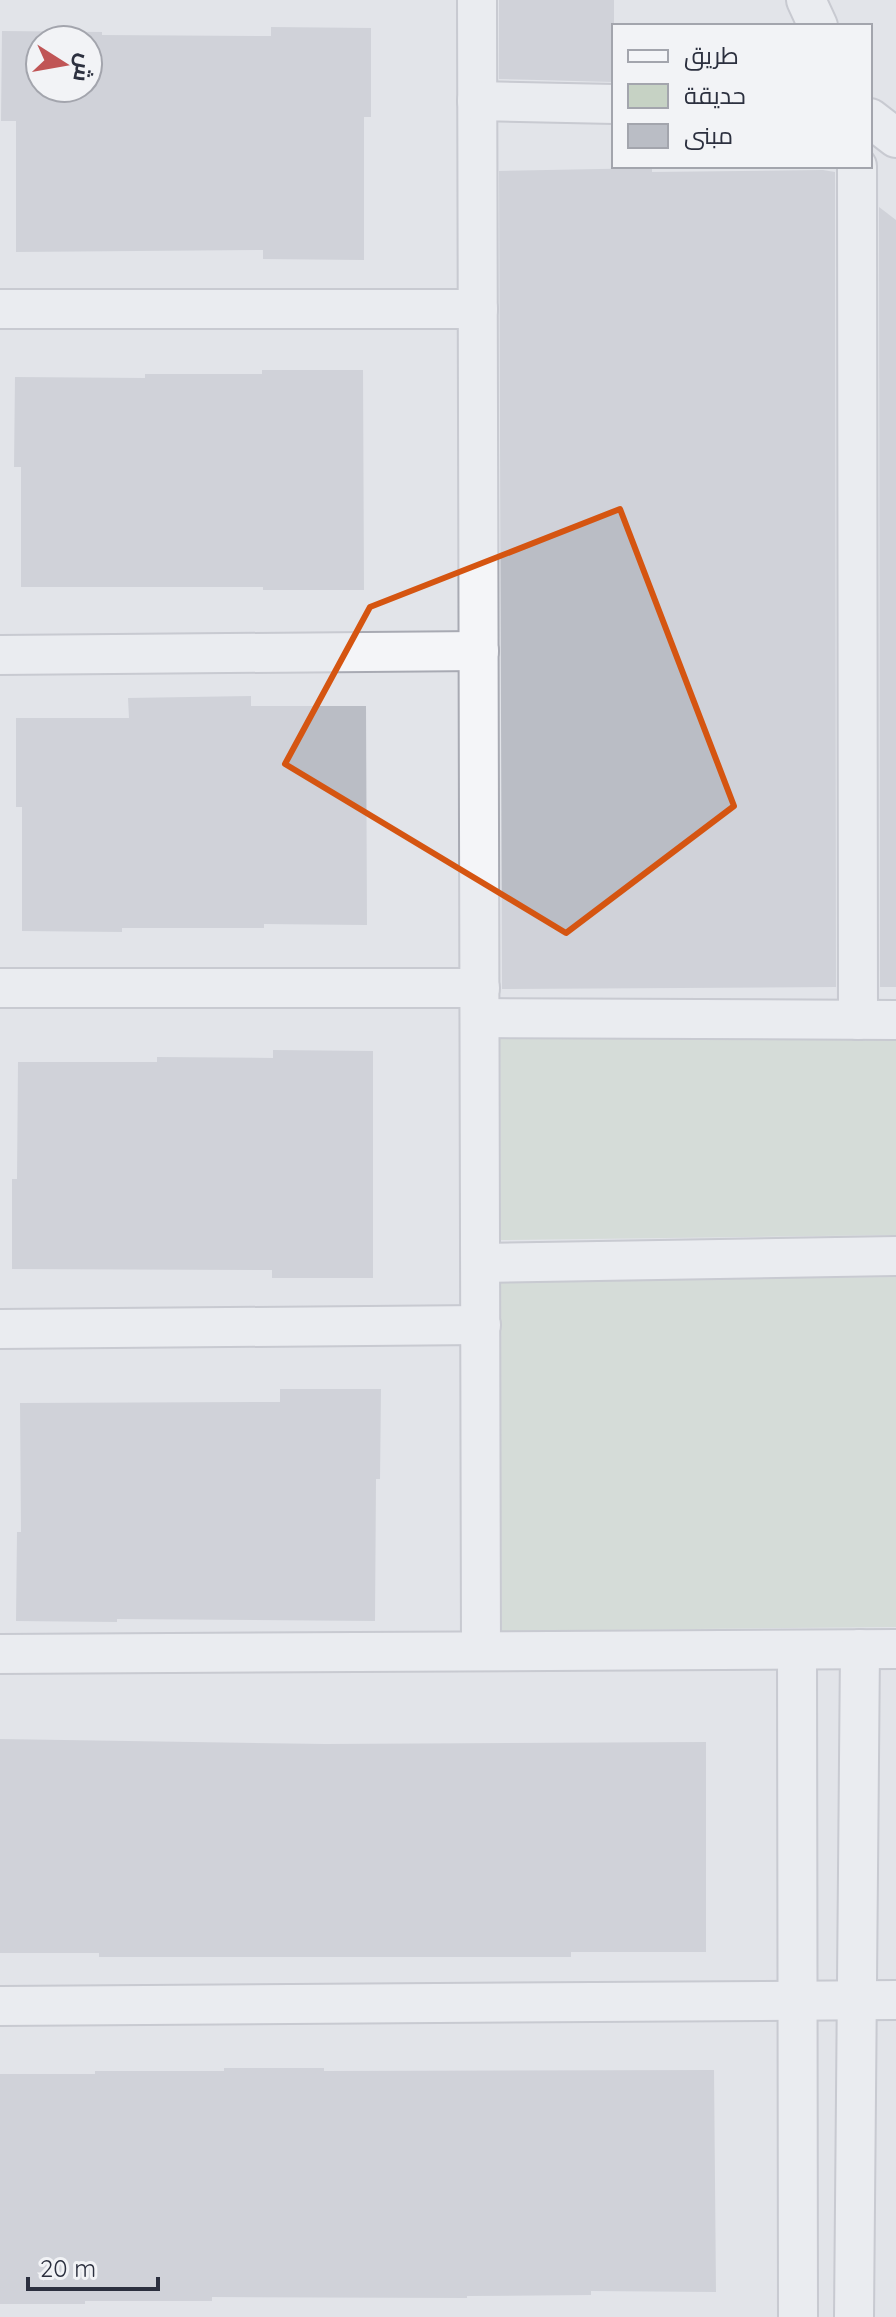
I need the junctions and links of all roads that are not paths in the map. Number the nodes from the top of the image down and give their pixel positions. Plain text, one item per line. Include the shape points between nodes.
1 (477, 0) edge
2 (806, 0) edge
3 (817, 24) edge
4 (477, 101) junction
5 (612, 104) edge
6 (872, 120) edge
7 (896, 138) edge
8 (857, 168) edge
9 (0, 309) edge
10 (478, 309) junction
11 (479, 651) junction
12 (0, 655) edge
13 (0, 988) edge
14 (480, 1003) junction
15 (858, 1020) junction
16 (896, 1020) edge
17 (896, 1256) edge
18 (481, 1263) junction
19 (481, 1325) junction
20 (0, 1329) edge
21 (878, 1649) edge
22 (797, 1650) junction
23 (481, 1651) junction
24 (0, 1654) edge
25 (896, 2000) edge
26 (856, 2001) junction
27 (798, 2002) junction
28 (0, 2006) edge
29 (798, 2317) edge
30 (854, 2317) edge

1 - 4 street
2 - 3 street
4 - 5 street
4 - 10 street
6 - 7 street
8 - 15 street
9 - 10 street
10 - 11 street
11 - 12 street
11 - 14 street
13 - 14 street
14 - 15 street
14 - 18 street
15 - 16 street
17 - 18 street
18 - 19 street
19 - 20 street
19 - 23 street
21 - 22 street
21 - 26 street
22 - 23 street
22 - 27 street
23 - 24 street
25 - 26 street
26 - 27 street
26 - 30 street
27 - 28 street
27 - 29 street

